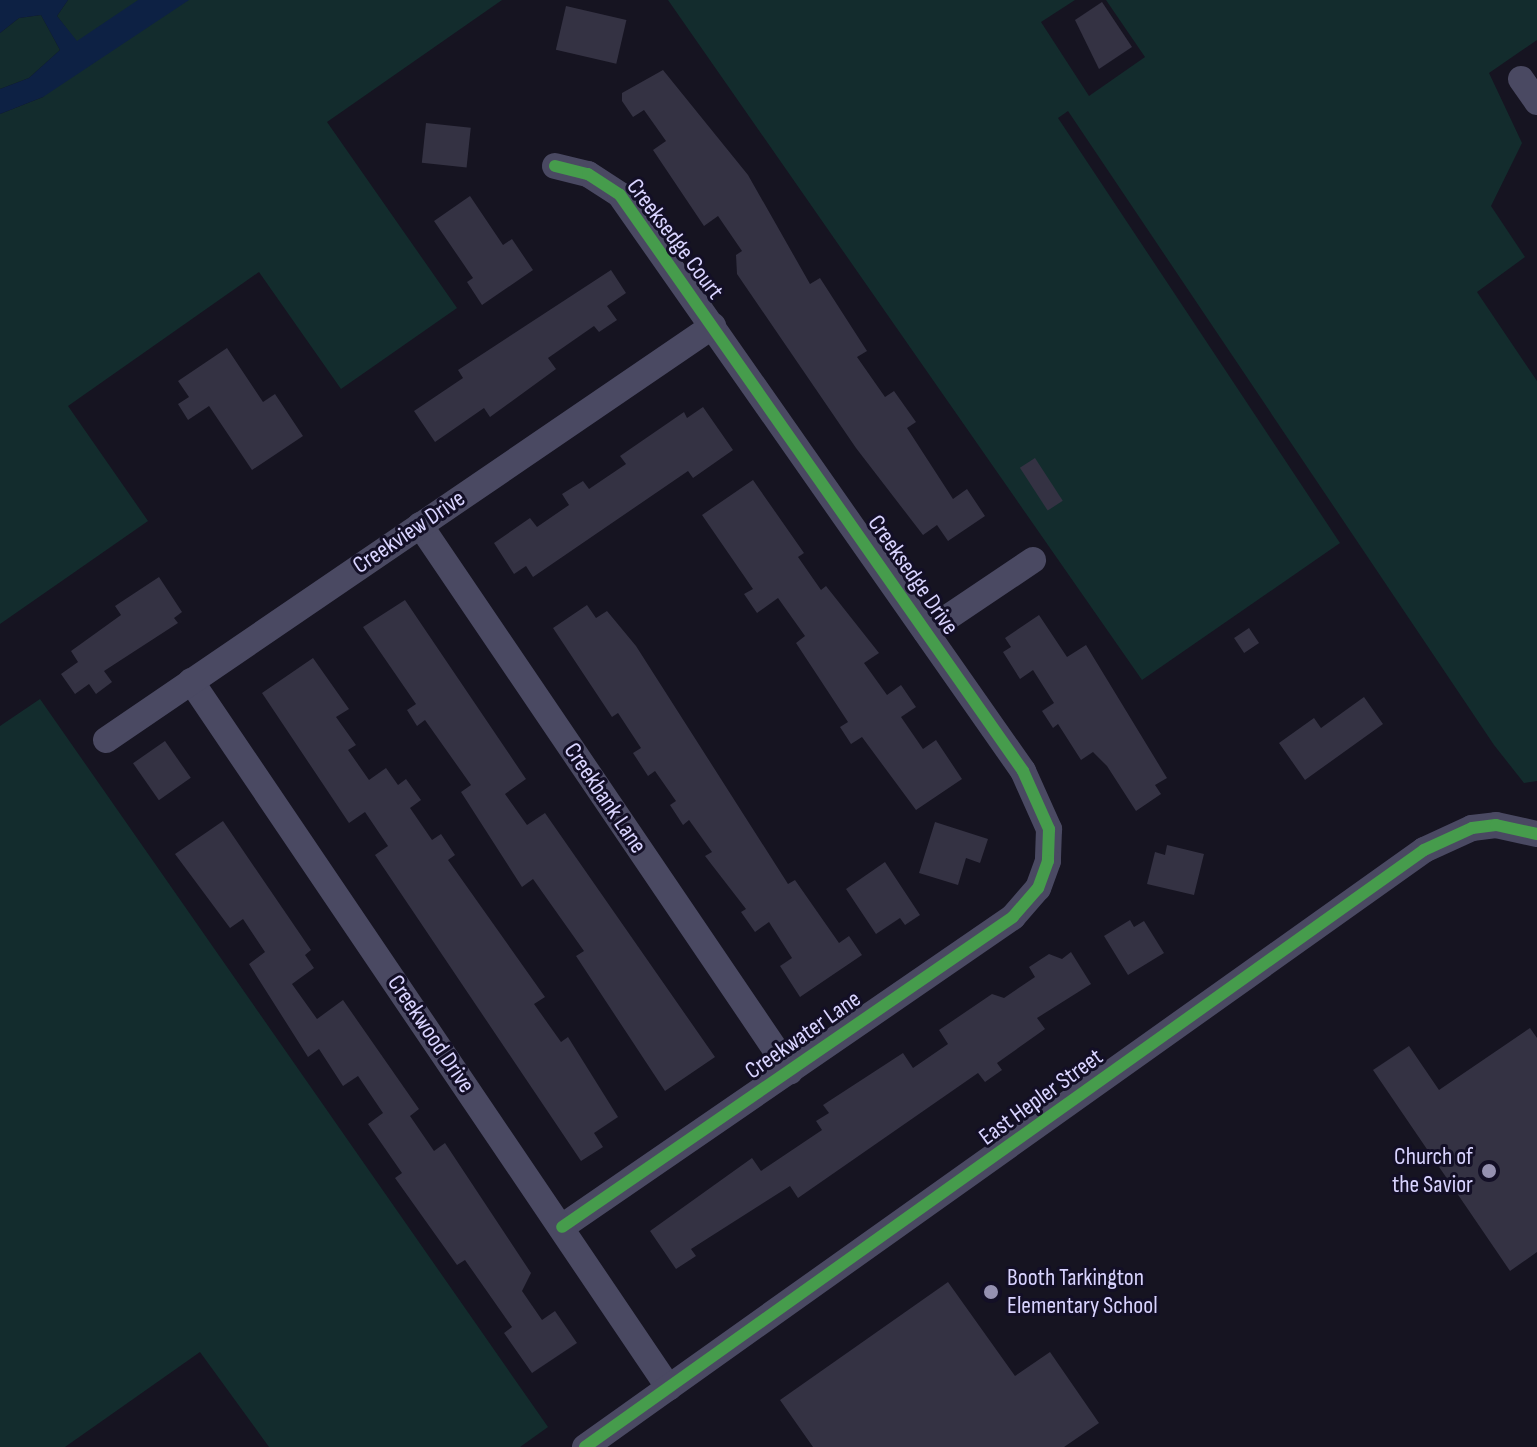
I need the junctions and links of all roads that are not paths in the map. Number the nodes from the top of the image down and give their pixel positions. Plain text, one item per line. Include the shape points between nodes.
1 (1521, 79) dead end
2 (1537, 102) edge
3 (555, 166) dead end
4 (713, 326) junction
5 (420, 525) junction
6 (1033, 560) dead end
7 (926, 632) junction
8 (191, 681) junction
9 (106, 740) dead end
10 (1537, 834) edge
11 (1058, 863) joint
12 (790, 1071) junction
13 (562, 1227) junction
14 (669, 1388) junction
15 (585, 1447) edge

1 - 2 street
3 - 4 street, Creeksedge Court via 588,174 620,195
4 - 5 street, Creekview Drive
4 - 7 street, Creeksedge Drive
5 - 8 street, Creekview Drive
5 - 12 street, Creekbank Lane
6 - 7 street
7 - 11 street, Creeksedge Drive via 1035,791
8 - 9 street, Creekview Drive
8 - 13 street, Creekwood Drive
10 - 14 street, East Hepler Street via 1496,825 1472,828 1424,850
11 - 12 street, Creekwater Lane via 1013,917
12 - 13 street, Creekwater Lane
13 - 14 street, Creekwood Drive
14 - 15 street, East Hepler Street

